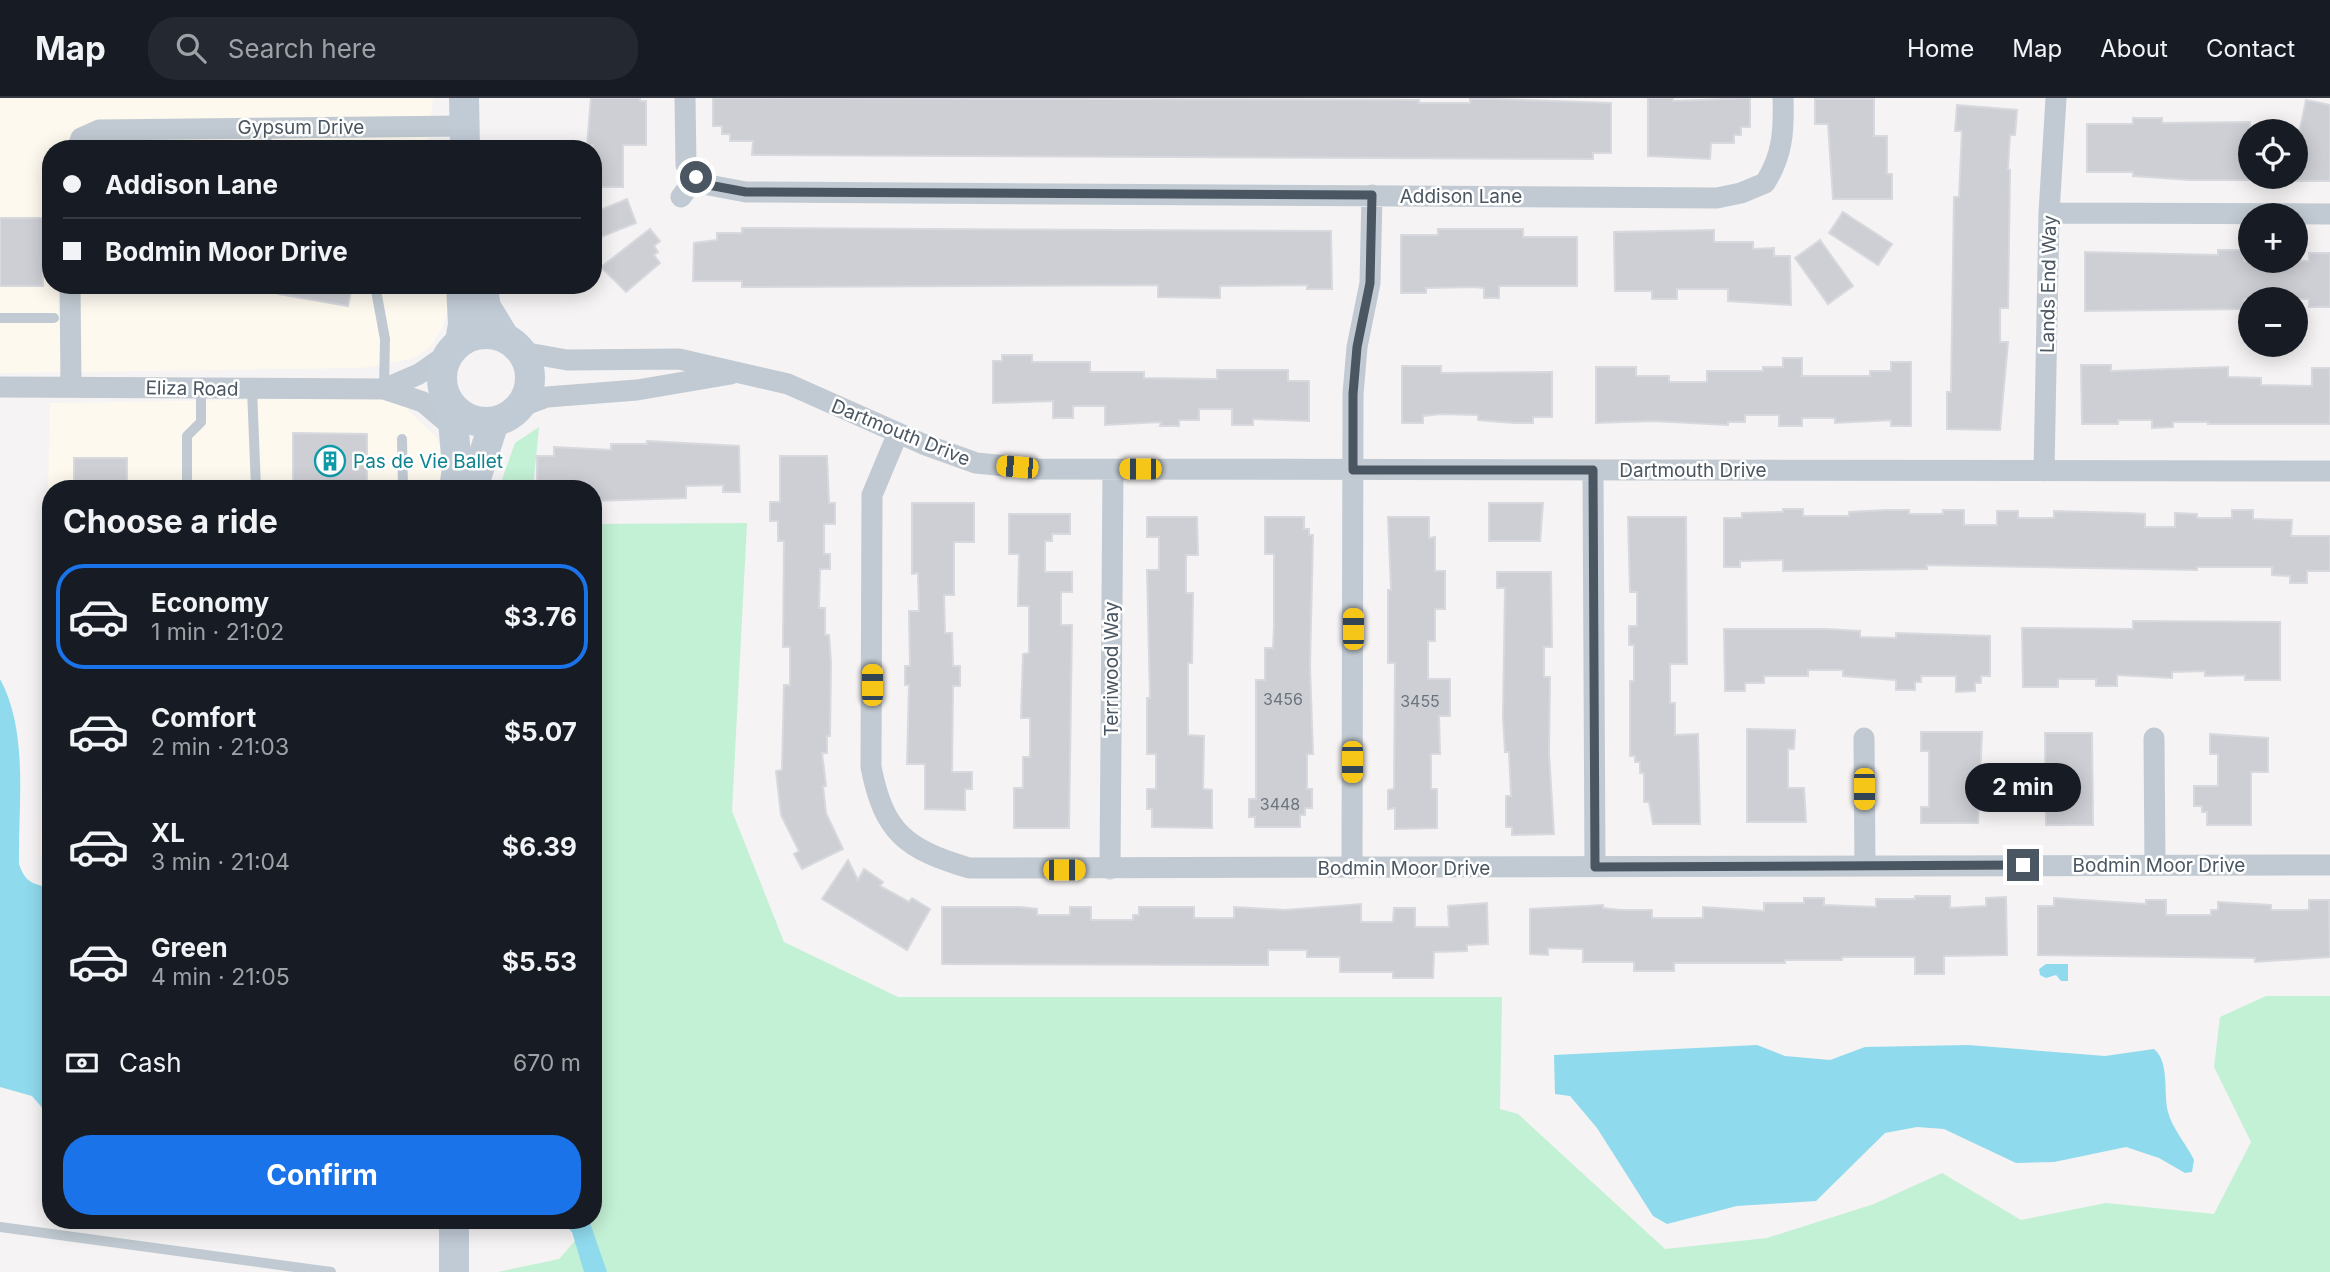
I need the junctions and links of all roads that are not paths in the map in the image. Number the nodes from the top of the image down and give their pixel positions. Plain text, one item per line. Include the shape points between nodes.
1 (685, 98) edge
2 (1783, 98) edge
3 (2056, 98) edge
4 (454, 124) edge
5 (267, 138) edge
6 (80, 140) edge
7 (696, 177) junction
8 (1372, 195) junction
9 (681, 197) dead end
10 (2049, 213) junction
11 (2330, 214) edge
12 (70, 294) edge
13 (377, 294) edge
14 (461, 294) edge
15 (484, 294) edge
16 (0, 318) edge
17 (54, 318) dead end
18 (514, 345) junction
19 (454, 347) junction
20 (737, 373) junction
21 (0, 387) edge
22 (71, 387) junction
23 (201, 388) junction
24 (252, 389) junction
25 (384, 389) junction
26 (520, 407) junction
27 (454, 419) junction
28 (494, 422) junction
29 (898, 433) junction
30 (402, 439) dead end
31 (1113, 469) junction
32 (1353, 470) junction
33 (1593, 470) junction
34 (2044, 471) junction
35 (2330, 471) edge
36 (187, 480) edge
37 (256, 480) edge
38 (403, 480) edge
39 (455, 480) edge
40 (476, 480) edge
41 (1864, 738) dead end
42 (2154, 738) dead end
43 (1865, 865) junction
44 (2155, 865) junction
45 (2330, 865) edge
46 (1595, 867) junction
47 (1352, 868) junction
48 (1110, 869) junction
49 (0, 1227) edge
50 (454, 1229) edge
51 (331, 1272) edge
52 (454, 1272) edge

1 - 7 street via 686,165
2 - 8 street, Addison Lane via 1784,138 1772,190 1717,198
3 - 10 street, Lands End Way
4 - 5 street, Gypsum Drive
5 - 6 street, Gypsum Drive via 138,128 99,130
7 - 8 street, Addison Lane via 703,184 746,192
7 - 9 street
8 - 32 street via 1370,283 1353,394
10 - 11 street
10 - 34 street, Lands End Way
12 - 22 street
13 - 25 lane via 385,339
14 - 19 street via 463,324
15 - 18 street via 486,307
16 - 17 lane
18 - 19 street via 485,333
18 - 20 street, Dartmouth Drive via 567,360 679,359
18 - 26 street via 531,379
19 - 25 street, Eliza Road via 419,374
19 - 27 street via 441,379
20 - 26 street, Dartmouth Drive via 649,388 547,397
20 - 29 street, Dartmouth Drive via 788,384
21 - 22 street, Eliza Road
22 - 23 street, Eliza Road
23 - 24 street, Eliza Road
23 - 36 lane via 201,422 187,436
24 - 25 street, Eliza Road
24 - 37 lane
25 - 27 street, Eliza Road
26 - 28 street
27 - 28 street
27 - 39 street
28 - 40 street
29 - 31 street, Dartmouth Drive via 976,463
29 - 48 street, Bodmin Moor Drive via 872,495 872,767 877,799 892,826 913,846 969,868
30 - 38 lane
31 - 32 street, Dartmouth Drive
31 - 48 street, Terriwood Way
32 - 33 street, Dartmouth Drive
32 - 47 street
33 - 34 street, Dartmouth Drive
33 - 46 street
34 - 35 street, Dartmouth Drive
41 - 43 street
42 - 44 street
43 - 44 street, Bodmin Moor Drive
43 - 46 street, Bodmin Moor Drive
44 - 45 street, Bodmin Moor Drive
46 - 47 street, Bodmin Moor Drive
47 - 48 street, Bodmin Moor Drive
49 - 51 lane
50 - 52 street

